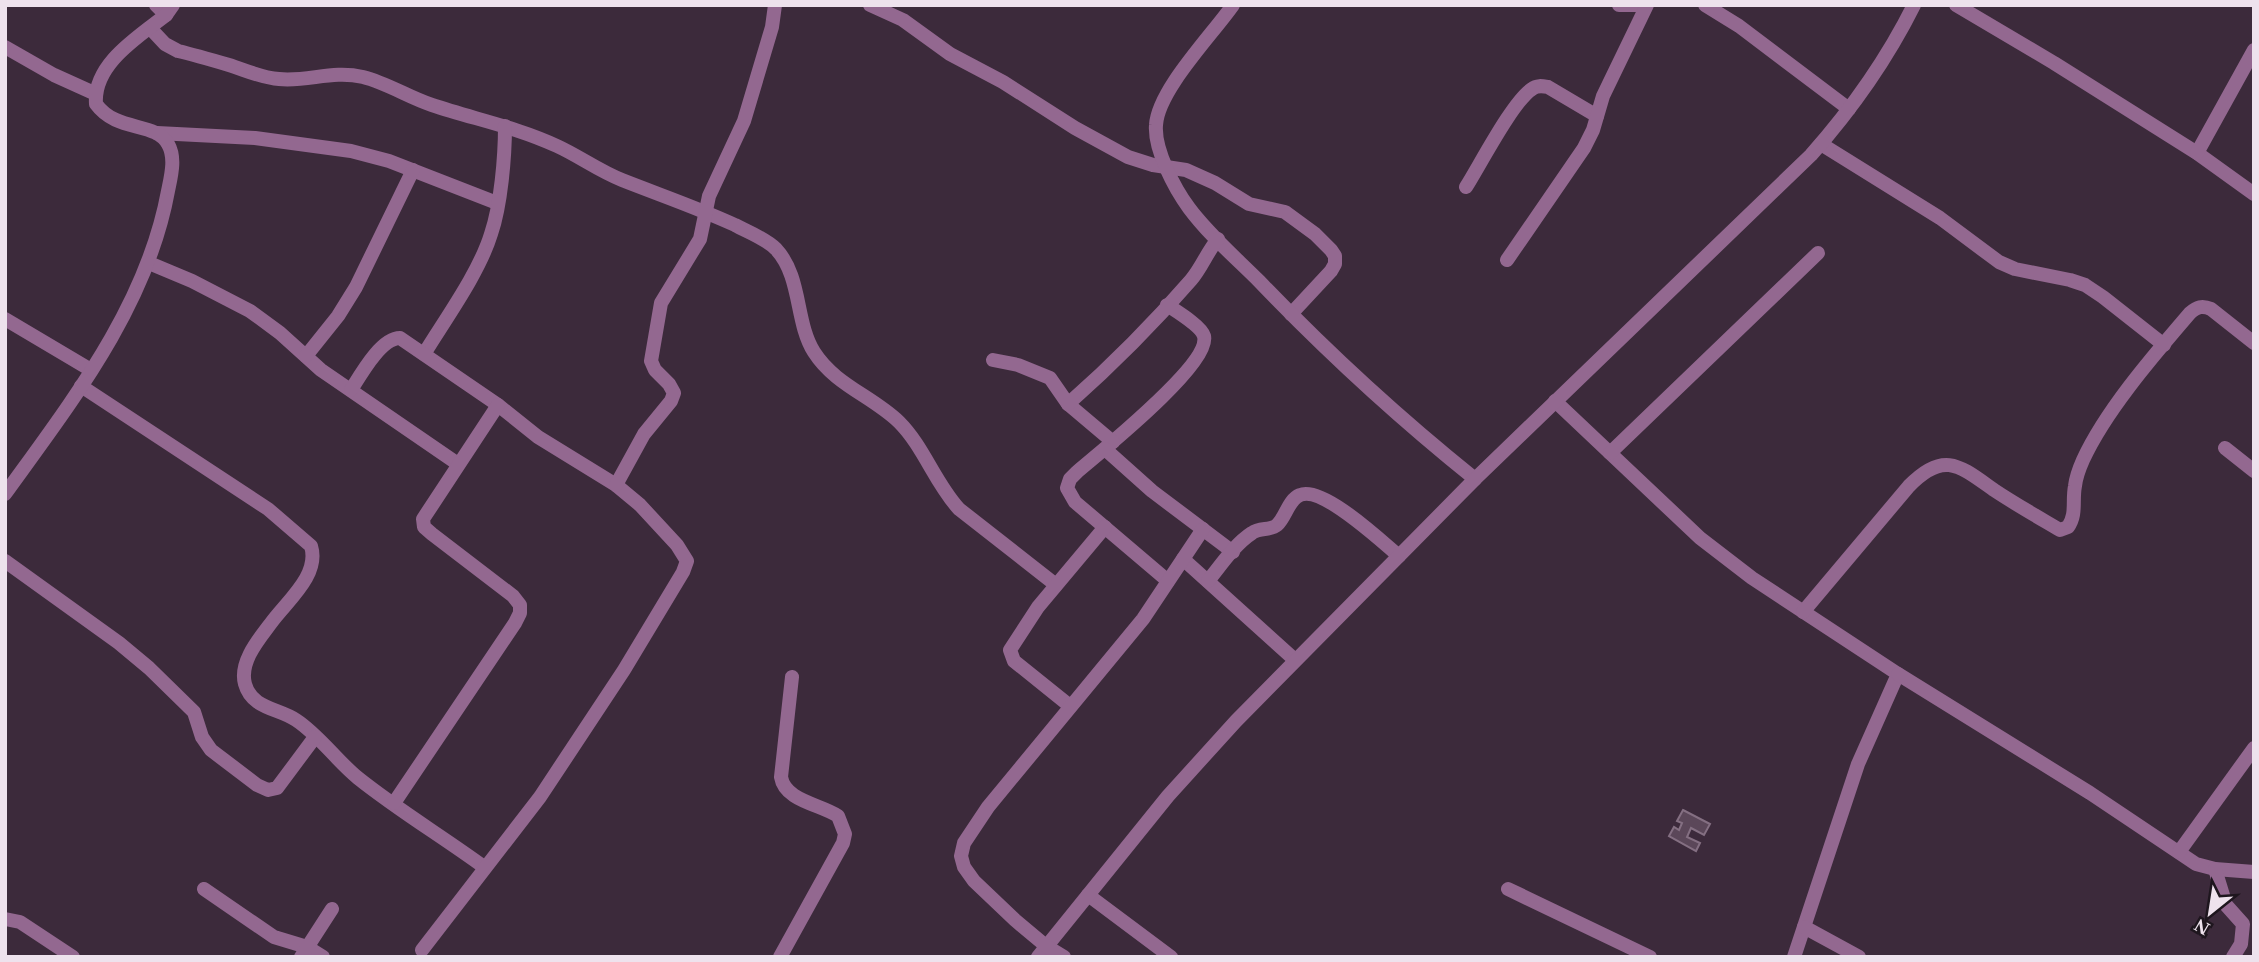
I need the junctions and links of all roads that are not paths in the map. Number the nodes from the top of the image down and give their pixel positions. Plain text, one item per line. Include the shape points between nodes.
1 (775, 5) edge
2 (870, 5) edge
3 (1233, 5) edge
4 (1619, 5) edge
5 (1637, 5) edge
6 (1647, 5) edge
7 (1705, 5) edge
8 (1914, 5) edge
9 (1956, 5) edge
10 (165, 9) edge
11 (150, 28) junction
12 (5, 47) edge
13 (2254, 50) edge
14 (96, 94) junction
15 (1849, 109) junction
16 (1597, 116) junction
17 (505, 126) junction
18 (157, 133) junction
19 (1821, 144) junction
20 (2197, 152) junction
21 (1166, 166) junction
22 (413, 170) junction
23 (1466, 187) dead end
24 (2254, 194) edge
25 (497, 203) junction
26 (704, 211) junction
27 (1218, 239) junction
28 (1818, 253) dead end
29 (1507, 260) dead end
30 (149, 263) junction
31 (1167, 305) junction
32 (1291, 314) junction
33 (5, 319) edge
34 (2254, 343) edge
35 (2164, 345) junction
36 (424, 354) junction
37 (306, 356) junction
38 (993, 360) dead end
39 (91, 370) junction
40 (81, 386) junction
41 (351, 390) junction
42 (1555, 401) junction
43 (1068, 404) junction
44 (498, 405) junction
45 (1109, 445) junction
46 (2225, 448) dead end
47 (1610, 453) junction
48 (458, 464) junction
49 (2254, 471) edge
50 (1475, 479) junction
51 (616, 485) junction
52 (5, 495) edge
53 (1105, 527) junction
54 (1203, 529) junction
55 (1233, 552) junction
56 (1399, 555) junction
57 (1183, 559) junction
58 (5, 561) edge
59 (1168, 581) junction
60 (1208, 581) junction
61 (1056, 585) junction
62 (1803, 612) junction
63 (1296, 660) junction
64 (1898, 674) junction
65 (792, 677) dead end
66 (1070, 706) junction
67 (315, 737) junction
68 (2254, 748) edge
69 (394, 803) junction
70 (2179, 852) junction
71 (484, 867) junction
72 (2215, 869) junction
73 (2254, 872) edge
74 (204, 889) dead end
75 (1508, 889) dead end
76 (1088, 895) junction
77 (332, 909) dead end
78 (5, 919) edge
79 (1804, 927) junction
80 (422, 950) dead end
81 (1042, 951) edge
82 (304, 952) edge
83 (73, 957) edge
84 (323, 957) edge
85 (780, 957) edge
86 (1064, 957) edge
87 (1171, 957) edge
88 (1650, 957) edge
89 (1794, 957) edge
90 (1858, 957) edge
91 (2233, 957) edge

1 - 26 street via 744,121
2 - 21 street via 903,20 950,54 1117,151 1140,162
3 - 21 street via 1162,103 1156,134
4 - 5 street
6 - 16 street
7 - 15 street
8 - 15 street
9 - 20 street
10 - 11 street
11 - 14 street via 109,65
11 - 17 street via 178,51 263,76 294,79 340,73 362,77 432,105
12 - 14 street
13 - 20 street
14 - 18 street via 96,104 111,120
15 - 19 street
16 - 23 street via 1548,87 1531,89
16 - 29 street via 1573,166
17 - 25 street
17 - 26 street via 559,147 622,180
18 - 22 street via 255,138 351,151
18 - 30 street via 170,147 172,170
19 - 35 street via 1940,218 1999,262 2085,285
19 - 42 street
20 - 24 street
21 - 27 street via 1188,206
21 - 32 street via 1186,170 1249,204 1285,212 1325,242 1335,264
22 - 25 street
22 - 37 street via 356,287
25 - 36 street via 486,249
26 - 51 street via 700,239 661,303 654,337 651,361 674,393 644,434
26 - 61 street via 775,249 785,263 821,363 898,421 959,509
27 - 31 street via 1194,276
27 - 32 street
28 - 47 street
30 - 37 street via 236,303
30 - 39 street
31 - 43 street
31 - 45 street via 1201,330 1204,345 1162,398
32 - 50 street via 1392,410
33 - 39 street
34 - 35 street via 2204,306 2190,313
35 - 62 street via 2111,414 2084,459 2068,527 2060,530 1970,472 1956,466 1932,468 1909,486
36 - 41 street via 393,338
36 - 44 street
37 - 41 street
38 - 43 street via 1050,378
39 - 40 street
40 - 52 street
40 - 67 street via 268,509 311,546 311,570 258,640 244,674 249,694 258,703 296,720
41 - 48 street
42 - 47 street
42 - 50 street
43 - 45 street
44 - 48 street
44 - 51 street via 538,437
45 - 53 street via 1070,479 1067,488 1075,502
45 - 54 street via 1139,481
46 - 49 street
47 - 62 street via 1700,538
48 - 69 street via 423,519 425,527 513,596 520,613
50 - 56 street
51 - 71 street via 684,553 684,572 540,797
53 - 59 street
53 - 61 street
54 - 55 street
54 - 57 street
55 - 56 street via 1254,531 1279,523 1293,500 1309,493 1329,501
55 - 60 street
56 - 63 street
57 - 59 street
57 - 60 street
58 - 67 street via 134,655 194,712 211,750 257,785 277,788
59 - 66 street via 1143,619
60 - 63 street
61 - 66 street via 1010,650 1014,660
62 - 64 street
63 - 76 street via 1168,796
64 - 70 street
64 - 79 street via 1858,764
65 - 85 street via 782,785 794,797 838,816 845,834
66 - 81 street via 981,817 961,856 974,881
67 - 69 street via 359,779
68 - 70 street
69 - 71 street
70 - 72 street via 2196,864
71 - 80 street
72 - 73 street
72 - 91 street via 2227,905 2243,924 2241,944
74 - 82 street
75 - 88 street
76 - 81 street
76 - 87 street
77 - 82 street
78 - 83 street via 20,922
79 - 89 street
79 - 90 street
81 - 86 street
82 - 84 street

